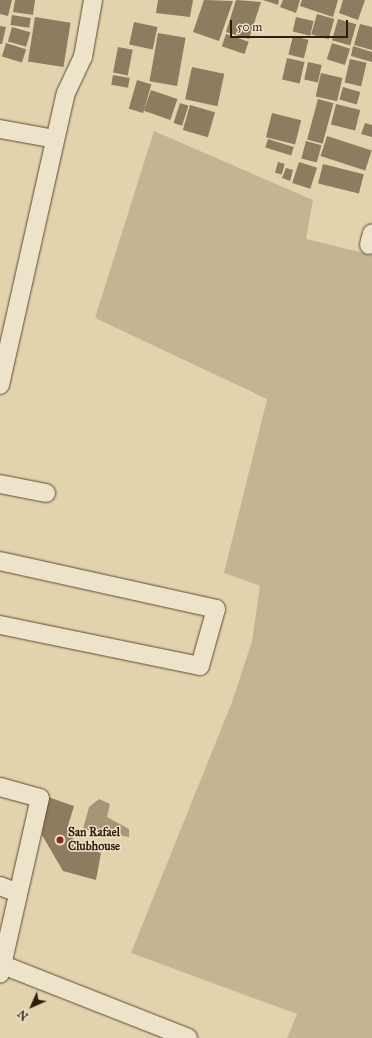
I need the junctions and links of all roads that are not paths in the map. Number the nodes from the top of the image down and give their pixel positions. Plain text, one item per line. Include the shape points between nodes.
1 (93, 0) edge
2 (0, 129) edge
3 (55, 140) junction
4 (0, 385) edge
5 (0, 484) edge
6 (46, 493) dead end
7 (0, 562) edge
8 (0, 625) edge
9 (0, 787) edge
10 (0, 886) edge
11 (18, 893) junction
12 (1, 970) edge
13 (188, 1038) edge

1 - 3 street via 83,57 66,93
2 - 3 street
3 - 4 street
5 - 6 street
7 - 8 street via 216,609 200,666
9 - 11 street via 40,798
10 - 11 street
11 - 12 street
12 - 13 street

